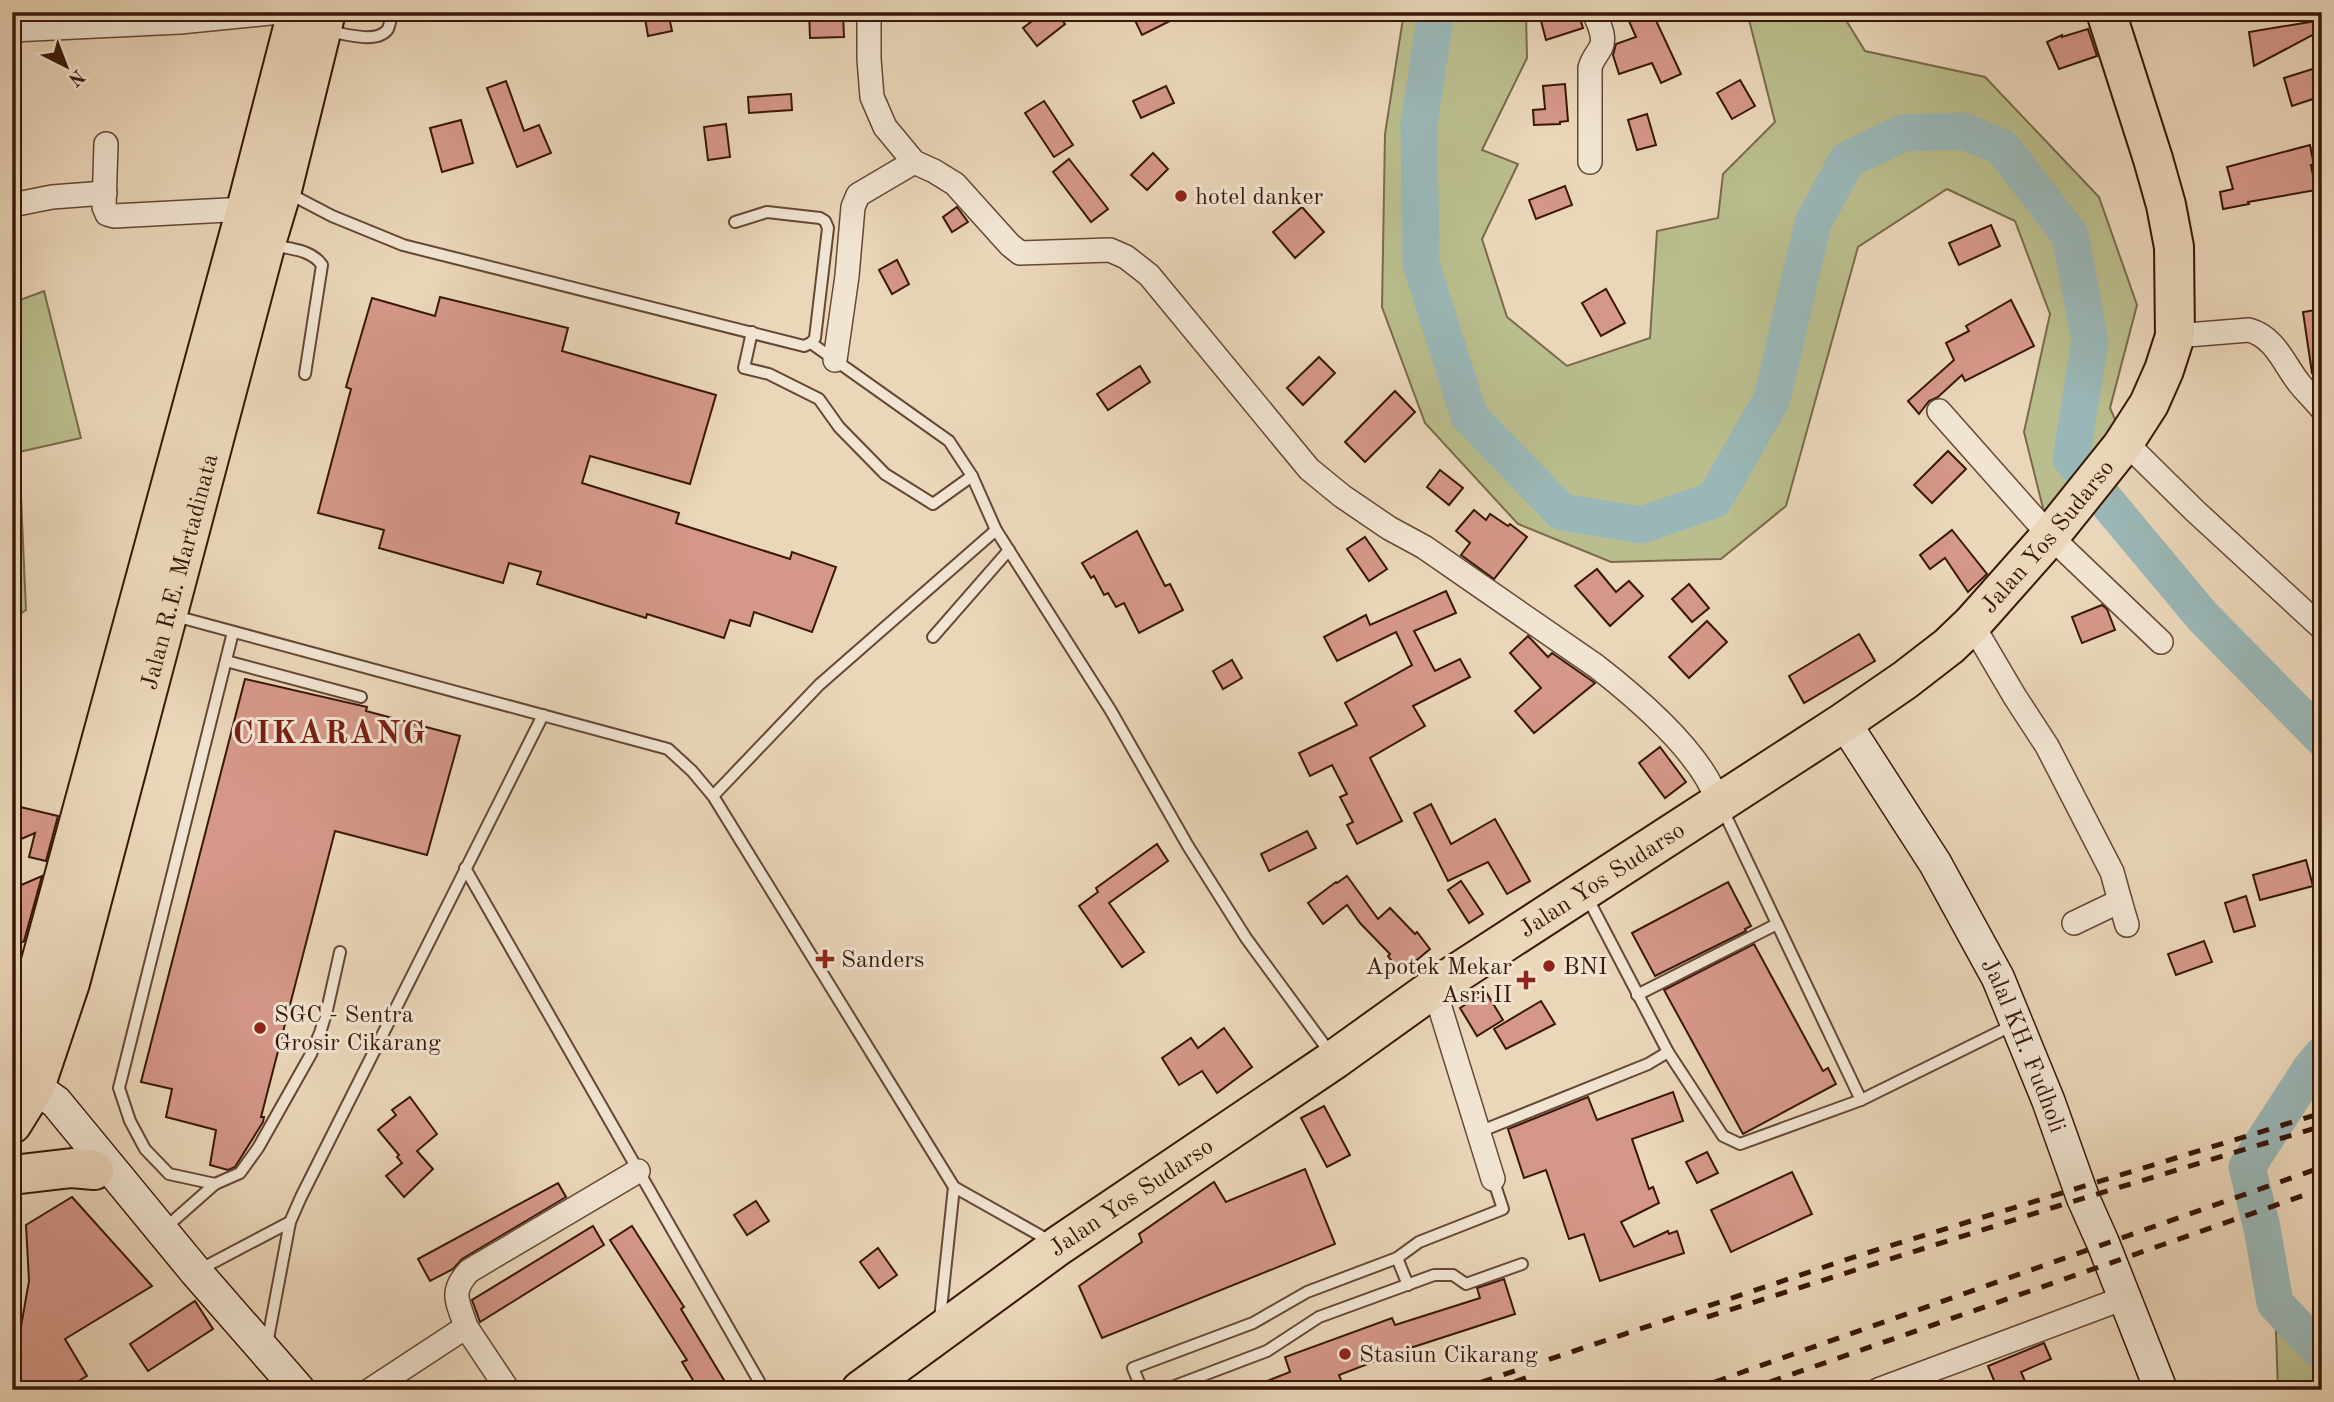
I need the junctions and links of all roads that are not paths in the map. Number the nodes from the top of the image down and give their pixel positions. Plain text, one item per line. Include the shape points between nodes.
1 (280, 12) edge
2 (393, 12) edge
3 (869, 12) edge
4 (1594, 12) edge
5 (2106, 12) edge
6 (222, 16) edge
7 (314, 18) edge
8 (12, 30) edge
9 (106, 144) dead end
10 (914, 162) junction
11 (1590, 162) dead end
12 (282, 190) junction
13 (105, 193) junction
14 (12, 205) edge
15 (246, 209) junction
16 (735, 222) dead end
17 (266, 243) junction
18 (752, 332) junction
19 (2175, 336) junction
20 (811, 343) junction
21 (835, 359) junction
22 (305, 374) dead end
23 (2322, 409) edge
24 (1939, 411) dead end
25 (2124, 444) junction
26 (972, 476) junction
27 (996, 530) junction
28 (2052, 533) junction
29 (1009, 550) junction
30 (169, 614) junction
31 (1972, 624) junction
32 (2322, 628) edge
33 (233, 632) junction
34 (933, 637) dead end
35 (2161, 642) dead end
36 (226, 661) junction
37 (361, 697) dead end
38 (543, 715) junction
39 (1844, 722) junction
40 (713, 796) junction
41 (1718, 802) junction
42 (465, 868) junction
43 (1583, 890) junction
44 (2120, 901) junction
45 (2074, 923) dead end
46 (1777, 924) junction
47 (2127, 925) dead end
48 (340, 952) dead end
49 (24, 979) edge
50 (1434, 988) junction
51 (1637, 995) junction
52 (2017, 1023) junction
53 (12, 1050) edge
54 (1668, 1052) junction
55 (1335, 1059) junction
56 (23, 1075) edge
57 (1861, 1100) junction
58 (12, 1124) edge
59 (1478, 1132) junction
60 (94, 1170) junction
61 (638, 1171) junction
62 (12, 1175) edge
63 (1493, 1179) joint
64 (215, 1184) junction
65 (954, 1186) junction
66 (290, 1222) junction
67 (157, 1235) junction
68 (1058, 1246) junction
69 (1397, 1258) junction
70 (1522, 1264) dead end
71 (190, 1275) junction
72 (1408, 1285) junction
73 (2124, 1298) junction
74 (466, 1327) junction
75 (938, 1332) junction
76 (265, 1351) junction
77 (866, 1388) edge
78 (282, 1390) edge
79 (299, 1390) edge
80 (370, 1390) edge
81 (508, 1390) edge
82 (764, 1390) edge
83 (1142, 1390) edge
84 (1164, 1390) edge
85 (1878, 1390) edge
86 (2161, 1390) edge

1 - 6 street
2 - 7 lane via 388,28 371,37
3 - 10 street via 872,97 885,127
4 - 11 street via 1603,37 1590,68
5 - 19 highway, Jalan Yos Sudarso via 2166,205 2174,247
6 - 8 street
7 - 12 highway, Jalan R.E. Martadinata
7 - 15 highway, Jalan R.E. Martadinata
9 - 13 street
10 - 21 street via 858,195 853,207
10 - 41 street via 956,184 1020,253 1110,250 1149,275 1309,469 1613,679 1668,730 1706,776
12 - 17 highway, Jalan R.E. Martadinata
12 - 18 lane via 403,245
13 - 14 street
13 - 15 street via 105,211 114,216
15 - 49 highway, Jalan R.E. Martadinata
16 - 20 lane via 767,212 825,221 828,228
17 - 22 lane via 310,254 322,265
17 - 30 highway, Jalan R.E. Martadinata
18 - 20 lane via 804,346
18 - 26 lane via 744,368 769,374 819,398 839,427 885,474 933,504
19 - 23 street via 2261,333
19 - 25 highway, Jalan Yos Sudarso via 2149,404
20 - 21 lane
21 - 26 lane via 949,441
24 - 28 street
25 - 28 highway, Jalan Yos Sudarso
25 - 32 street
26 - 27 lane
27 - 29 lane
27 - 40 lane via 819,685
28 - 31 highway, Jalan Yos Sudarso
28 - 35 street
29 - 34 lane
29 - 55 lane via 1247,939
30 - 33 lane
30 - 56 highway, Jalan R.E. Martadinata via 70,983
31 - 39 highway, Jalan Yos Sudarso via 1905,680
31 - 44 street via 2047,746 2112,872
33 - 36 lane
33 - 38 lane
36 - 37 lane
36 - 64 lane via 118,1088 145,1149 169,1174
38 - 40 lane via 668,749
38 - 42 lane
39 - 41 highway, Jalan Yos Sudarso
39 - 52 main road, Jalal KH. Fudholi via 1941,875 1998,978
40 - 65 lane
41 - 43 highway, Jalan Yos Sudarso
41 - 46 lane
42 - 61 lane
42 - 66 lane
43 - 50 highway, Jalan Yos Sudarso
43 - 51 lane
44 - 45 street
44 - 47 street
46 - 51 lane
46 - 57 lane
48 - 64 lane via 311,1055 240,1173
49 - 53 highway, Jalan R.E. Martadinata
50 - 55 highway, Jalan Yos Sudarso
50 - 59 street
51 - 54 lane
52 - 57 lane
52 - 73 main road, Jalal KH. Fudholi
54 - 57 lane via 1723,1136 1740,1144
54 - 59 lane
55 - 68 highway, Jalan Yos Sudarso
56 - 58 highway, Jalan R.E. Martadinata
56 - 60 main road via 44,1110
56 - 67 main road via 56,1102
59 - 63 street
60 - 62 highway
60 - 67 main road
61 - 74 street via 469,1271 456,1296
61 - 82 lane
63 - 69 lane via 1503,1209 1419,1242
64 - 67 lane
65 - 68 lane
65 - 75 lane
66 - 71 lane
66 - 76 lane
67 - 71 main road
68 - 75 highway, Jalan Yos Sudarso
69 - 72 lane
69 - 83 lane via 1307,1292 1253,1323 1133,1368
70 - 72 lane via 1466,1284 1453,1275 1434,1275
71 - 76 main road
71 - 78 main road
72 - 84 lane via 1320,1317 1267,1351
73 - 85 street
73 - 86 main road, Jalal KH. Fudholi
74 - 80 street
74 - 81 street
75 - 77 highway, Jalan Yos Sudarso
76 - 79 main road

